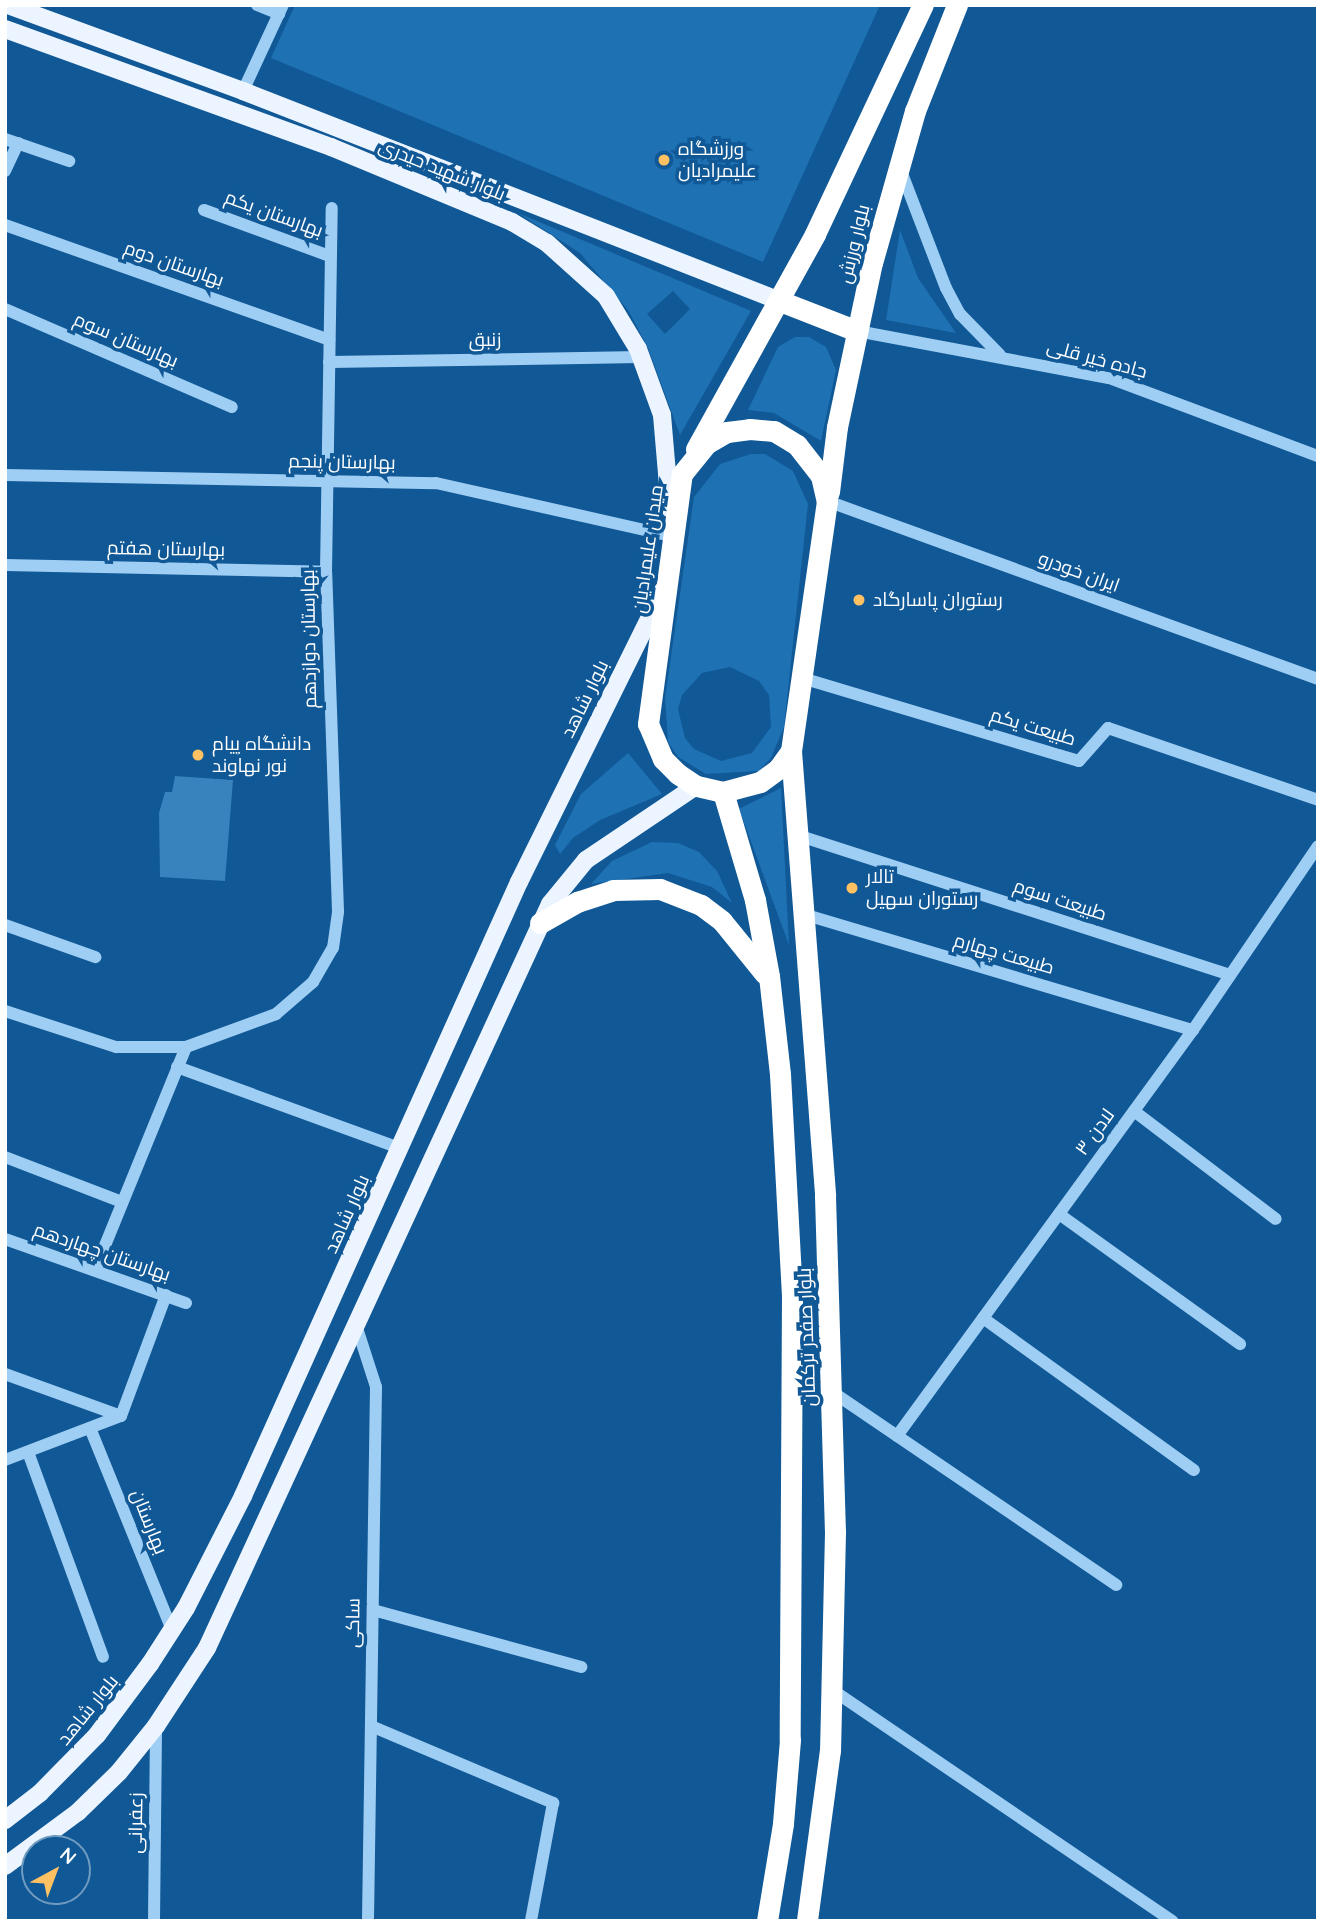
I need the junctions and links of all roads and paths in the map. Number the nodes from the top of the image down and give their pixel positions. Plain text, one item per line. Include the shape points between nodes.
1 (8, 5) edge
2 (257, 5) edge
3 (923, 5) edge
4 (957, 5) edge
5 (281, 10) edge
6 (5, 29) edge
7 (243, 91) junction
8 (237, 113) junction
9 (11, 141) edge
10 (69, 161) dead end
11 (898, 165) junction
12 (5, 171) edge
13 (332, 208) dead end
14 (204, 210) dead end
15 (5, 225) edge
16 (330, 256) junction
17 (780, 301) junction
18 (5, 309) edge
19 (857, 331) junction
20 (329, 340) junction
21 (1001, 355) junction
22 (641, 357) junction
23 (329, 362) junction
24 (232, 407) dead end
25 (1318, 456) edge
26 (689, 461) junction
27 (5, 475) edge
28 (327, 482) junction
29 (827, 501) junction
30 (671, 536) junction
31 (5, 565) edge
32 (326, 572) junction
33 (666, 583) junction
34 (802, 678) junction
35 (1318, 680) edge
36 (791, 751) junction
37 (696, 786) junction
38 (723, 792) junction
39 (1318, 800) edge
40 (797, 835) junction
41 (1318, 846) edge
42 (803, 914) junction
43 (540, 923) junction
44 (5, 926) edge
45 (95, 957) dead end
46 (1230, 975) junction
47 (769, 980) junction
48 (5, 1011) edge
49 (1193, 1030) junction
50 (186, 1047) junction
51 (177, 1067) junction
52 (1134, 1111) junction
53 (400, 1148) junction
54 (5, 1157) edge
55 (122, 1202) junction
56 (1059, 1214) junction
57 (1276, 1219) dead end
58 (5, 1238) edge
59 (95, 1270) junction
60 (166, 1295) junction
61 (186, 1303) dead end
62 (983, 1318) junction
63 (357, 1328) junction
64 (1240, 1344) dead end
65 (5, 1374) edge
66 (831, 1391) junction
67 (121, 1416) junction
68 (90, 1427) junction
69 (898, 1436) junction
70 (28, 1452) junction
71 (5, 1460) edge
72 (1194, 1470) dead end
73 (1116, 1585) dead end
74 (373, 1610) junction
75 (172, 1630) junction
76 (103, 1657) dead end
77 (581, 1667) dead end
78 (831, 1689) junction
79 (156, 1726) junction
80 (371, 1726) junction
81 (56, 1778) junction
82 (5, 1810) edge
83 (5, 1820) edge
84 (5, 1866) edge
85 (154, 1921) edge
86 (368, 1921) edge
87 (531, 1921) edge
88 (767, 1921) edge
89 (807, 1921) edge
90 (1173, 1921) edge

1 - 7 main road, بلوار شهید حیدری
2 - 5 street
3 - 17 highway, بلوار ورزش via 849,167
4 - 11 highway, بلوار ورزش
5 - 7 street
6 - 8 main road, بلوار شهید حیدری
7 - 8 main road
7 - 17 main road, بلوار شهید حیدری
8 - 22 main road, بلوار شهید حیدری via 512,222 547,243 606,296
9 - 10 street
9 - 12 street
11 - 19 highway, بلوار ورزش
11 - 21 street via 960,314
13 - 16 street, بهارستان دوازدهم
14 - 16 street, بهارستان یکم
15 - 20 street, بهارستان دوم
16 - 20 street, بهارستان دوازدهم
17 - 19 highway
17 - 26 highway, بلوار ورزش
18 - 24 street, بهارستان سوم
19 - 21 street, جاده خیر قلی
19 - 29 highway, بلوار ورزش
20 - 23 street, بهارستان دوازدهم
21 - 25 street, جاده خیر قلی via 1108,378
22 - 23 street, زنبق
22 - 30 main road, بلوار شهید حیدری via 662,415
23 - 28 street, بهارستان دوازدهم
26 - 29 highway via 727,432 774,431 813,462
26 - 30 highway, میدان علیمرادیان via 682,474
27 - 28 street, بهارستان پنجم
28 - 30 street, بهارستان پنجم via 436,483
28 - 32 street, بهارستان دوازدهم
29 - 34 highway
29 - 35 street, ایران خودرو
30 - 33 highway, میدان علیمرادیان
31 - 32 street, بهارستان هفتم
32 - 50 street, بهارستان دوازدهم via 338,911 333,948 313,982 276,1014
33 - 37 highway, میدان علیمرادیان via 648,724 663,759
33 - 53 main road, بلوار شاهد via 519,882
34 - 36 highway
34 - 39 street, طبیعت یکم via 1079,761 1108,728
36 - 38 highway, میدان علیمرادیان via 778,769 760,782
36 - 40 highway, بلوار صفدر ترکمان
37 - 38 highway, میدان علیمرادیان
37 - 43 main road via 586,860 566,879
38 - 47 highway, بلوار صفدر ترکمان via 755,900
40 - 42 highway, بلوار صفدر ترکمان
40 - 46 street, طبیعت سوم
41 - 46 street, لادن ۳
42 - 49 street, طبیعت چهارم
42 - 66 highway, بلوار صفدر ترکمان via 824,1196
43 - 47 highway via 577,902 613,890 639,887 674,892 722,921
43 - 63 main road
44 - 45 street
46 - 49 street, لادن ۳
47 - 88 highway, بلوار صفدر ترکمان via 789,1200 794,1563 787,1786
48 - 50 street, بهارستان دوازدهم via 116,1047
49 - 52 street, لادن ۳
50 - 51 street
51 - 53 street
51 - 55 street
52 - 56 street, لادن ۳
52 - 57 street
53 - 75 main road, بلوار شاهد via 243,1496
54 - 55 street
55 - 59 street
56 - 62 street, لادن ۳
56 - 64 street
58 - 59 street, بهارستان چهاردهم
59 - 60 street, بهارستان چهاردهم
60 - 61 street, بهارستان چهاردهم
60 - 67 street
62 - 69 street, لادن ۳
62 - 72 street
63 - 74 street, ساکی via 376,1387
63 - 79 main road via 229,1608
65 - 67 street
66 - 69 street
66 - 78 highway, بلوار صفدر ترکمان via 835,1532
67 - 68 street
68 - 70 street
68 - 75 street, بهارستان
69 - 73 street
70 - 71 street
70 - 76 street
74 - 77 street
74 - 80 street, ساکی
75 - 81 main road, بلوار شاهد via 120,1706
78 - 89 highway, بلوار صفدر ترکمان via 825,1797
78 - 90 street
79 - 84 main road via 93,1798
79 - 85 street, زعفرانی
80 - 86 street, ساکی
80 - 87 street via 553,1802
81 - 82 main road
81 - 83 main road, بلوار شاهد

